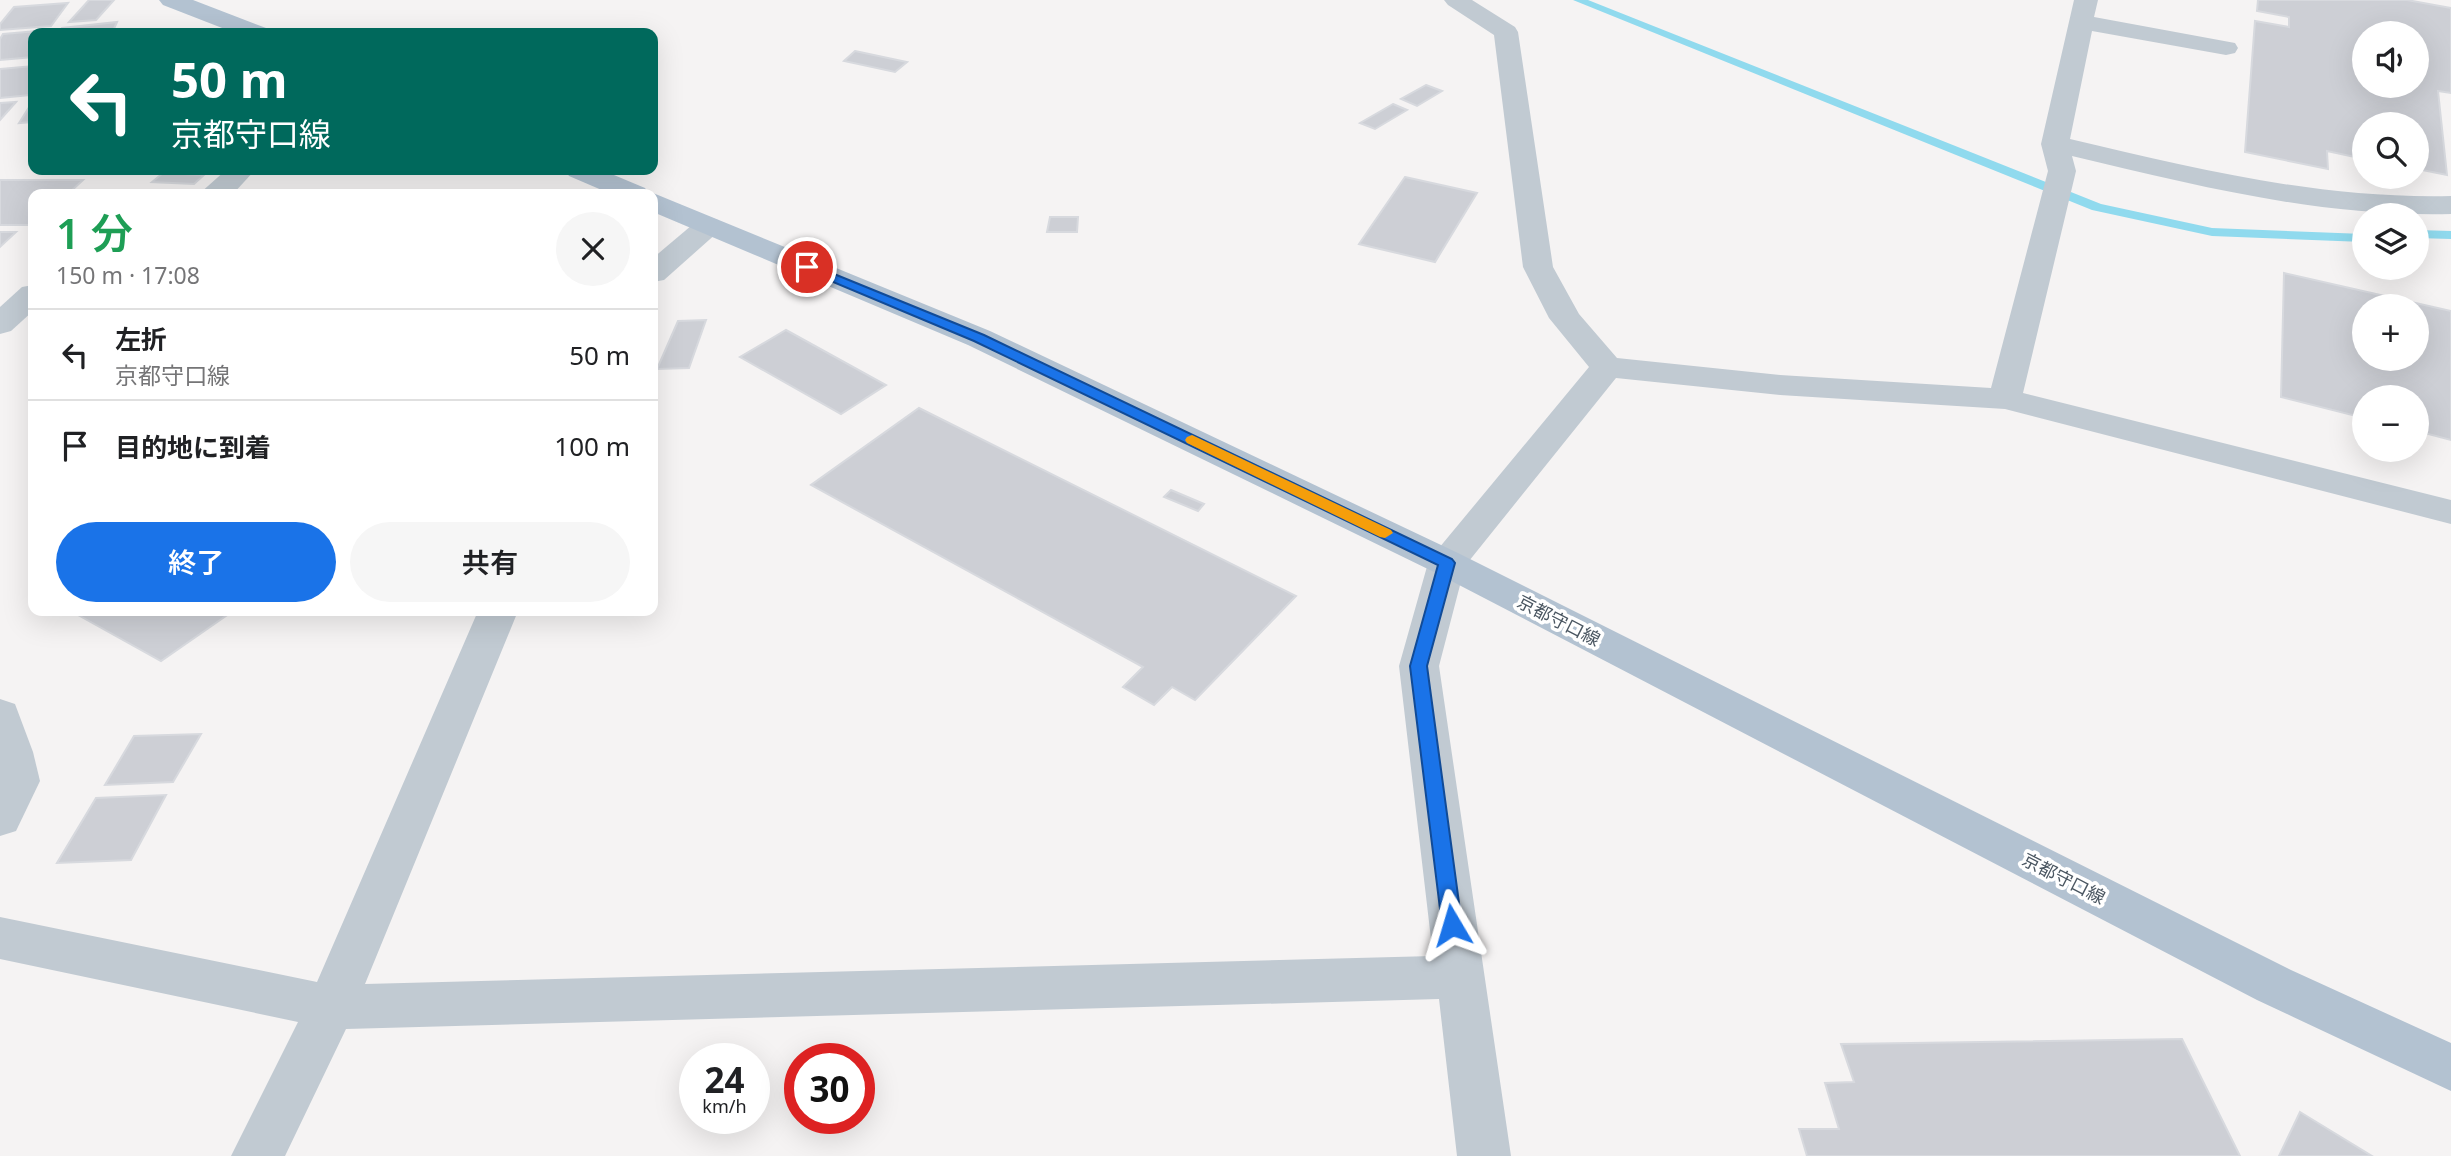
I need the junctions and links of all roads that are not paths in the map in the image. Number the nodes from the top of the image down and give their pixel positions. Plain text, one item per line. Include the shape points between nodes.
1 (171, 0) edge
2 (1456, 0) edge
3 (2084, 11) edge
4 (244, 28) edge
5 (2226, 48) dead end
6 (2058, 157) junction
7 (236, 175) edge
8 (591, 175) edge
9 (221, 189) edge
10 (623, 189) edge
11 (658, 204) edge
12 (2451, 205) edge
13 (708, 226) junction
14 (658, 269) edge
15 (28, 299) edge
16 (0, 324) edge
17 (1606, 367) junction
18 (2005, 399) junction
19 (2355, 487) junction
20 (2451, 512) edge
21 (2451, 525) edge
22 (1447, 563) junction
23 (496, 616) edge
24 (0, 715) edge
25 (0, 818) edge
26 (0, 938) edge
27 (1459, 977) junction
28 (331, 1007) junction
29 (2451, 1068) edge
30 (258, 1156) edge
31 (1483, 1156) edge

1 - 4 main road
2 - 17 street via 1506,32 1538,267 1565,318
3 - 5 street
3 - 6 street
6 - 12 street via 2274,192 2381,204
6 - 18 street via 2049,219
7 - 9 street
8 - 10 main road
11 - 13 main road, 京都守口線
13 - 14 street
13 - 22 main road, 京都守口線 via 979,338
15 - 16 street
17 - 18 street via 1780,385
17 - 22 street
18 - 19 street
19 - 20 street
19 - 21 street
22 - 27 street via 1419,666
22 - 29 main road, 京都守口線 via 2274,985
23 - 28 street
24 - 25 street via 18,781
26 - 28 street
27 - 28 street
27 - 31 street
28 - 30 street

